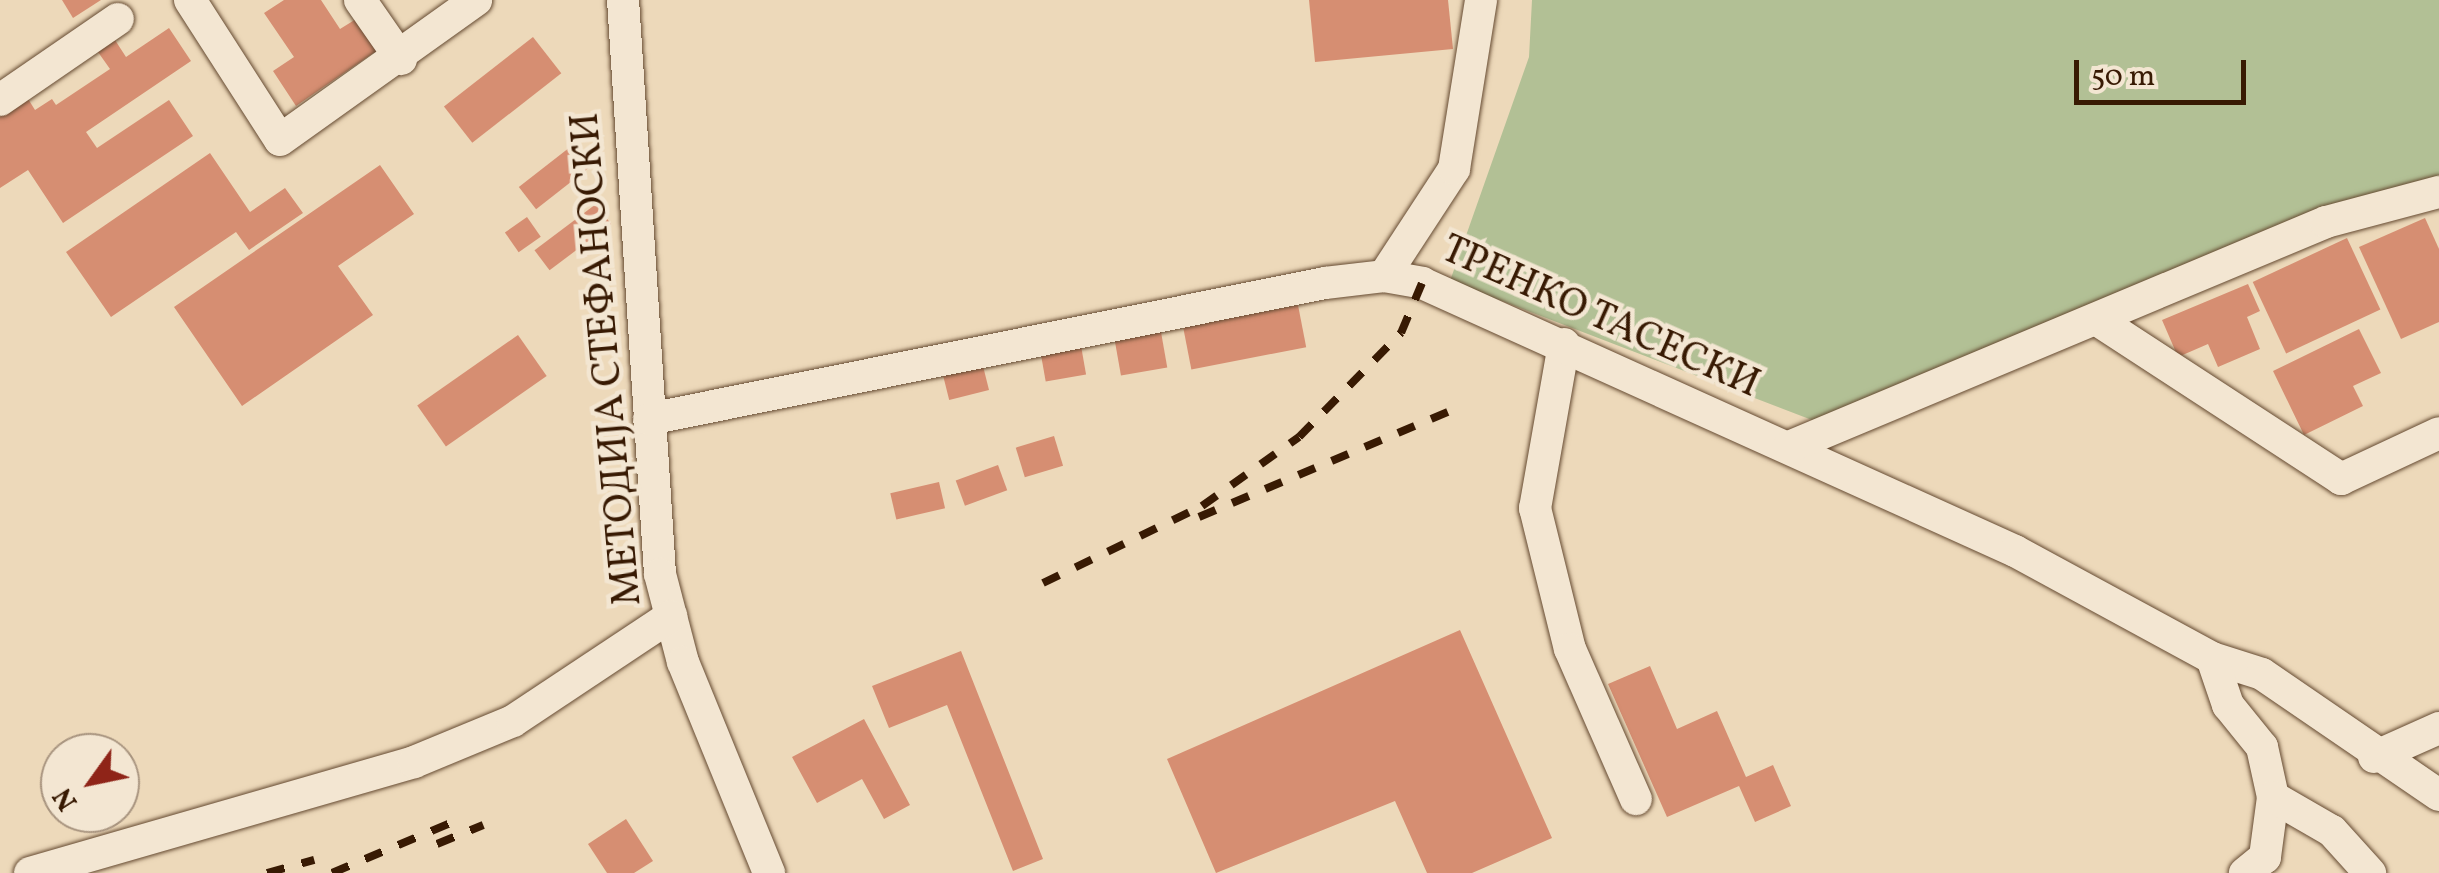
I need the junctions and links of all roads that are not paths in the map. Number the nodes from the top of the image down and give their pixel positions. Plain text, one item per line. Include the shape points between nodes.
1 (190, 0) edge
2 (360, 0) edge
3 (476, 0) edge
4 (623, 0) edge
5 (1480, 0) edge
6 (118, 20) dead end
7 (401, 59) junction
8 (0, 100) edge
9 (2439, 192) edge
10 (1384, 276) junction
11 (2096, 319) junction
12 (1564, 344) junction
13 (649, 419) junction
14 (2439, 433) edge
15 (1789, 447) junction
16 (670, 616) junction
17 (2212, 658) junction
18 (2439, 728) edge
19 (2374, 757) junction
20 (2439, 795) edge
21 (2273, 796) junction
22 (1636, 799) dead end
23 (30, 873) edge
24 (769, 873) edge
25 (2246, 873) edge
26 (2370, 873) edge

1 - 7 street via 280,140
2 - 7 street
3 - 7 street
4 - 13 street, МЕТОДИЈА СТЕФАНОСКИ
5 - 10 street via 1454,168
6 - 8 street
9 - 11 street via 2326,222
10 - 12 street, ТРЕНКО ТАСЕСКИ via 1422,283
10 - 13 street, ТРЕНКО ТАСЕСКИ via 987,347
11 - 14 street via 2340,479
11 - 15 street
12 - 15 street, ТРЕНКО ТАСЕСКИ
12 - 22 street via 1534,508 1570,649
13 - 16 street, МЕТОДИЈА СТЕФАНОСКИ via 660,574
15 - 17 street, ТРЕНКО ТАСЕСКИ via 2015,550
16 - 23 street via 513,722 414,762
16 - 24 street, МЕТОДИЈА СТЕФАНОСКИ
17 - 19 street, ТРЕНКО ТАСЕСКИ via 2262,674 2324,713
17 - 21 street via 2228,705 2262,748
18 - 19 street
19 - 20 street, ТРЕНКО ТАСЕСКИ
21 - 25 street via 2265,857
21 - 26 street via 2332,832

